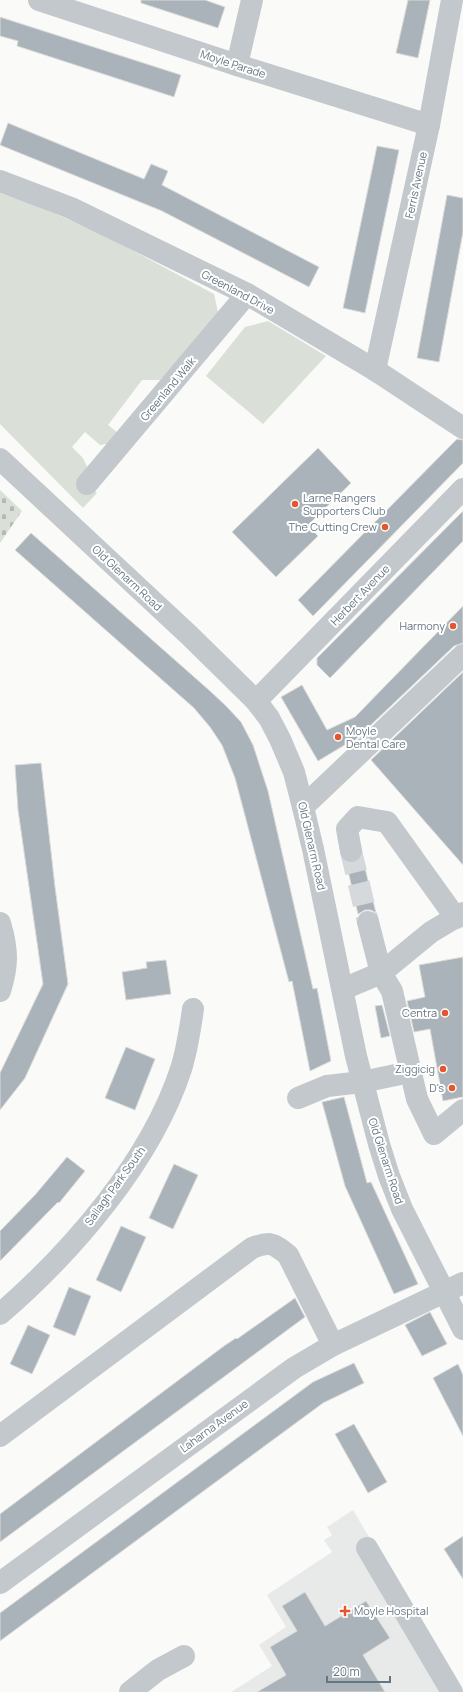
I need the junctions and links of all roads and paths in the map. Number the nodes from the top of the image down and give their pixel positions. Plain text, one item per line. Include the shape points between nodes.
1 (39, 0) edge
2 (252, 0) edge
3 (452, 0) edge
4 (237, 65) junction
5 (429, 125) junction
6 (0, 181) edge
7 (247, 294) junction
8 (376, 370) junction
9 (463, 428) edge
10 (0, 459) edge
11 (87, 484) dead end
12 (463, 489) edge
13 (463, 655) edge
14 (256, 701) junction
15 (303, 807) junction
16 (351, 851) tunnel mouth
17 (459, 916) edge
18 (368, 922) tunnel mouth
19 (0, 923) edge
20 (381, 973) junction
21 (343, 989) junction
22 (0, 991) edge
23 (193, 1010) dead end
24 (410, 1072) junction
25 (362, 1082) junction
26 (298, 1098) dead end
27 (463, 1110) edge
28 (463, 1283) edge
29 (443, 1292) junction
30 (0, 1314) edge
31 (463, 1330) edge
32 (333, 1346) junction
33 (0, 1436) edge
34 (367, 1548) dead end
35 (0, 1583) edge
36 (184, 1656) dead end
37 (130, 1692) edge
38 (452, 1692) edge

1 - 4 street, Moyle Parade
2 - 4 street
3 - 5 street, Ferris Avenue
4 - 5 street, Moyle Parade
5 - 8 street, Ferris Avenue
6 - 7 street, Greenland Drive via 71,208
7 - 8 street, Greenland Drive
7 - 11 street, Greenland Walk
8 - 9 street, Greenland Drive
10 - 14 street, Old Glenarm Road
12 - 14 street, Herbert Avenue
13 - 15 street
14 - 15 street, Old Glenarm Road via 280,739 294,772
15 - 21 street, Old Glenarm Road
16 - 17 street via 347,829 358,818 386,822
17 - 20 street via 431,932
18 - 20 street
19 - 22 street via 7,952
20 - 21 street
20 - 24 street via 392,991
21 - 25 street, Old Glenarm Road
23 - 30 street, Sallagh Park South via 181,1069 154,1130 133,1166 71,1244
24 - 25 street
24 - 27 street via 417,1099 434,1134
25 - 26 street via 327,1086
25 - 29 street, Old Glenarm Road via 389,1176 402,1209
28 - 29 street, Laharna Avenue
29 - 31 street, Old Glenarm Road
29 - 32 street, Laharna Avenue
32 - 33 street via 288,1255 276,1245 264,1243 252,1248
32 - 35 street, Laharna Avenue via 272,1384
34 - 38 street
36 - 37 street via 158,1670

